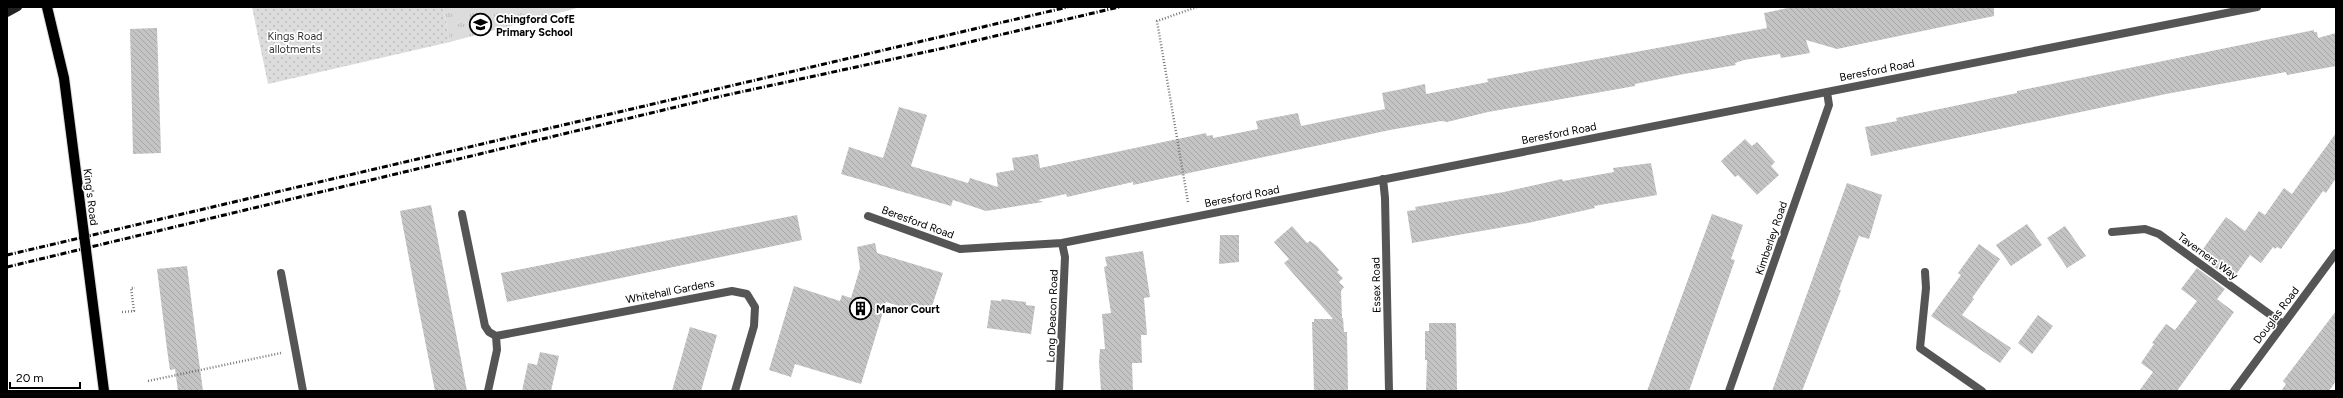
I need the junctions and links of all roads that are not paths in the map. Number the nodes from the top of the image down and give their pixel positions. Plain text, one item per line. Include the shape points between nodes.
1 (18, 7) edge
2 (47, 7) edge
3 (2257, 7) edge
4 (7, 13) edge
5 (1827, 92) junction
6 (1383, 179) junction
7 (462, 214) dead end
8 (868, 216) dead end
9 (2112, 232) dead end
10 (1062, 243) junction
11 (2336, 253) edge
12 (1925, 272) dead end
13 (281, 273) dead end
14 (2283, 324) junction
15 (496, 336) junction
16 (104, 391) edge
17 (303, 391) edge
18 (488, 391) edge
19 (735, 391) edge
20 (1059, 391) edge
21 (1389, 391) edge
22 (1729, 391) edge
23 (1982, 391) edge
24 (2234, 391) edge

1 - 4 main road
2 - 16 main road, King's Road via 64,78
3 - 5 street, Beresford Road
5 - 6 street, Beresford Road
5 - 22 street, Kimberley Road via 1829,106
6 - 10 street, Beresford Road
6 - 21 street, Essex Road
7 - 15 street via 485,326
8 - 10 street, Beresford Road via 960,249
9 - 14 street, Taverners Way via 2145,230 2159,234
10 - 20 street, Long Deacon Road via 1065,256
11 - 14 street, Douglas Road
12 - 23 street via 1926,288 1920,348
13 - 17 street
14 - 24 street, Douglas Road
15 - 18 street via 497,350
15 - 19 street, Whitehall Gardens via 732,291 747,294 755,307 754,326

